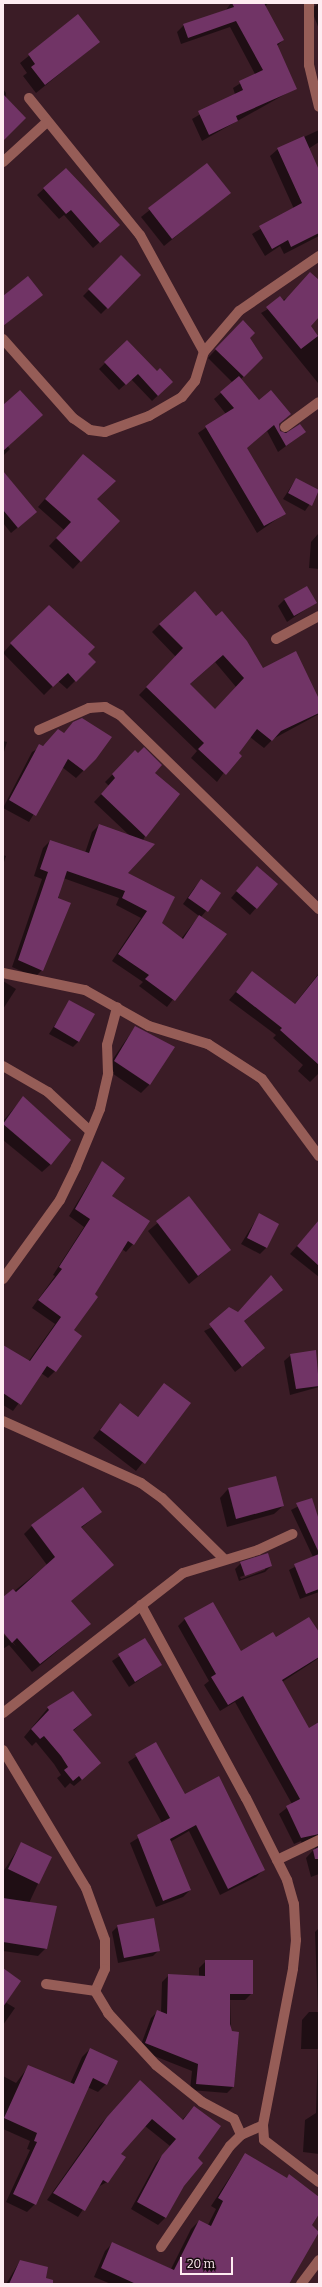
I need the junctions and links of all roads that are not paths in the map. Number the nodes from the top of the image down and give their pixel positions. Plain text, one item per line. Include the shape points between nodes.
1 (309, 3) edge
2 (29, 98) dead end
3 (319, 107) edge
4 (47, 122) junction
5 (3, 162) edge
6 (319, 256) edge
7 (3, 339) edge
8 (204, 352) junction
9 (319, 402) edge
10 (285, 427) dead end
11 (319, 616) edge
12 (276, 639) dead end
13 (39, 730) dead end
14 (319, 909) edge
15 (3, 973) edge
16 (118, 1007) junction
17 (3, 1066) edge
18 (89, 1130) junction
19 (319, 1156) edge
20 (3, 1279) edge
21 (3, 1421) edge
22 (293, 1534) dead end
23 (223, 1558) junction
24 (141, 1605) junction
25 (3, 1713) edge
26 (3, 1750) edge
27 (319, 1840) edge
28 (277, 1860) junction
29 (46, 1984) dead end
30 (95, 1991) junction
31 (263, 2125) junction
32 (241, 2136) junction
33 (319, 2182) edge
34 (161, 2247) dead end
35 (319, 2260) edge
36 (301, 2284) edge

1 - 3 street via 309,65
2 - 4 street
4 - 5 street
4 - 8 street via 140,234
6 - 8 street via 240,311
7 - 8 street via 73,418 98,431 149,416 182,397 195,381
9 - 10 street
11 - 12 street
13 - 14 street via 89,708 105,707 120,715
15 - 16 street via 85,990
16 - 18 street via 107,1045 108,1073 100,1109
16 - 19 street via 149,1026 201,1040 262,1079
17 - 18 street via 48,1092
18 - 20 street via 60,1200
21 - 23 street via 141,1483 162,1498
22 - 23 street via 258,1550
23 - 24 street via 183,1574
24 - 25 street
24 - 28 street
26 - 30 street via 86,1888 105,1940 105,1969
27 - 28 street
28 - 31 street via 294,1904 296,1940
29 - 30 street
30 - 32 street via 108,2013 156,2065 202,2102 234,2120
31 - 32 street
31 - 33 street via 264,2140
32 - 34 street via 230,2146
35 - 36 street

